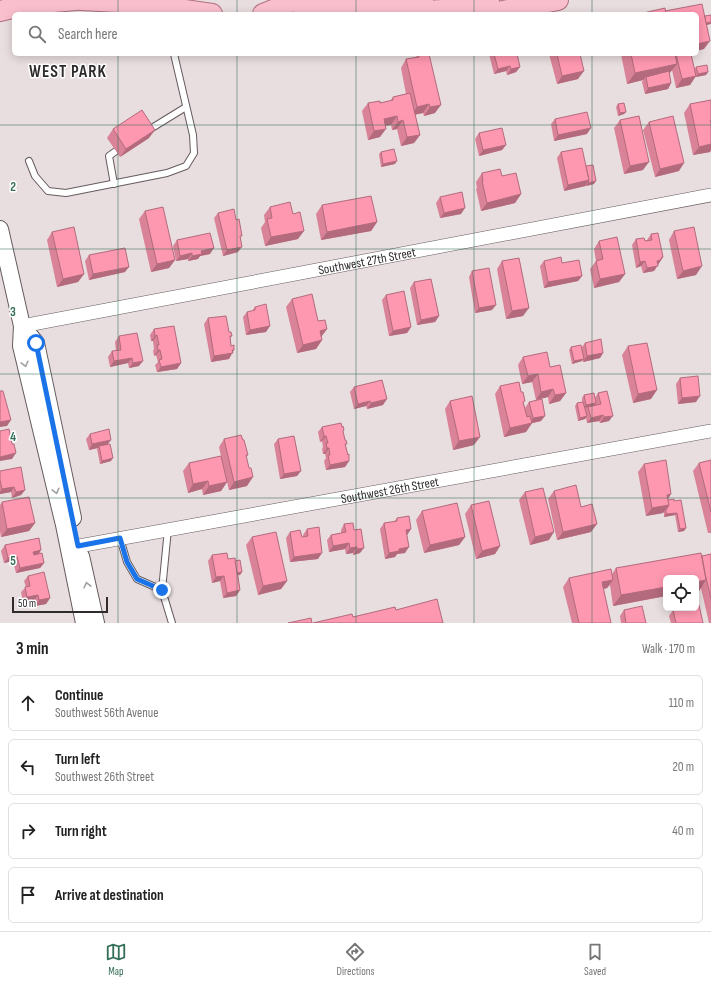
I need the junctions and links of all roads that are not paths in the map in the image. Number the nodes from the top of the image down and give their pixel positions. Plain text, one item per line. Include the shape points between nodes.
1 (76, 0) edge
2 (81, 0) edge
3 (287, 0) edge
4 (423, 0) edge
5 (489, 0) edge
6 (558, 0) edge
7 (163, 10) edge
8 (0, 11) edge
9 (188, 12) edge
10 (268, 12) edge
11 (419, 12) edge
12 (498, 12) edge
13 (174, 56) edge
14 (186, 107) junction
15 (145, 132) edge
16 (116, 151) dead end
17 (29, 161) dead end
18 (114, 184) junction
19 (711, 195) edge
20 (0, 229) edge
21 (22, 326) junction
22 (711, 430) edge
23 (168, 529) junction
24 (120, 538) junction
25 (73, 547) junction
26 (162, 590) junction
27 (84, 623) edge
28 (96, 623) edge
29 (172, 623) edge

1 - 8 main road via 30,4
2 - 7 main road via 138,3
3 - 4 main road via 340,5
3 - 10 main road
5 - 11 main road
6 - 12 main road
7 - 9 main road
13 - 14 lane
14 - 15 lane
14 - 18 lane via 193,135 194,153 186,166 167,173
16 - 18 lane via 109,156
17 - 18 lane via 35,176 48,192 66,193
19 - 21 street, Southwest 27th Street
20 - 21 street
21 - 25 street via 21,346
22 - 23 street, Southwest 26th Street
23 - 24 street, Southwest 26th Street
23 - 26 lane
24 - 25 street, Southwest 26th Street
24 - 26 lane via 127,562 137,579
25 - 27 street
28 -> 25 street
26 - 29 lane

